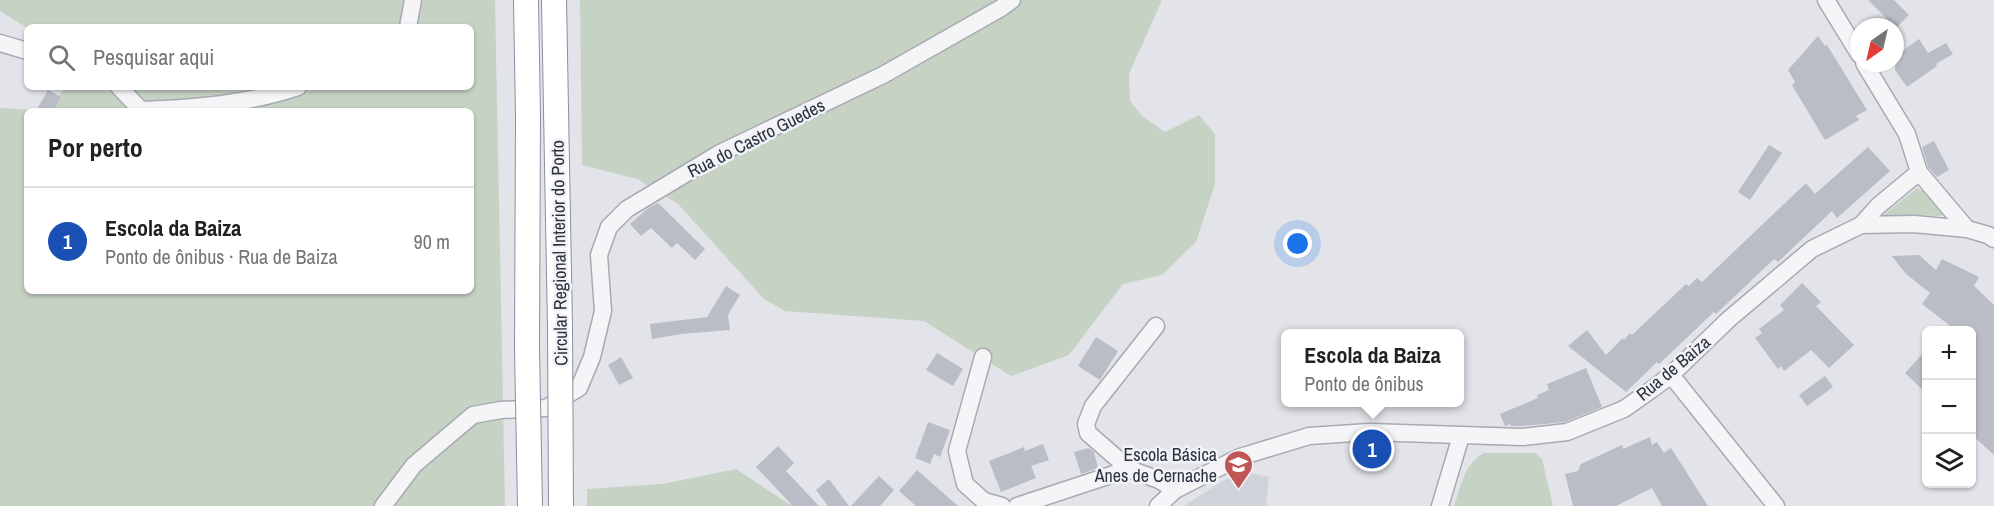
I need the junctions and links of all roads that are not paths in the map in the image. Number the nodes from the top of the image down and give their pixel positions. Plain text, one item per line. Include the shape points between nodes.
1 (413, 0) edge
2 (526, 0) edge
3 (554, 0) edge
4 (1012, 0) edge
5 (1826, 0) edge
6 (409, 24) edge
7 (1850, 39) edge
8 (0, 43) edge
9 (24, 50) edge
10 (1869, 72) edge
11 (122, 90) edge
12 (289, 90) edge
13 (139, 108) edge
14 (184, 108) edge
15 (1919, 172) junction
16 (1861, 225) junction
17 (1967, 229) junction
18 (1994, 238) edge
19 (1156, 326) dead end
20 (983, 357) dead end
21 (1671, 375) junction
22 (1461, 436) junction
23 (1129, 469) junction
24 (1175, 490) junction
25 (1058, 499) edge
26 (383, 506) edge
27 (530, 506) edge
28 (561, 506) edge
29 (1002, 506) edge
30 (1017, 506) edge
31 (1158, 506) edge
32 (1440, 506) edge
33 (1776, 506) edge

1 - 6 street
2 - 27 highway, Circular Regional Interior do Porto, bridge
3 - 28 highway, Circular Regional Interior do Porto, bridge
4 - 26 street, Rua do Castro Guedes via 884,75 720,153 627,209 609,227 599,255 603,311 592,357 579,388 546,408 472,415 414,465
5 - 7 street
8 - 9 street
10 - 15 street via 1907,134
11 - 13 street
12 - 14 street
15 - 16 street
15 - 17 street
16 - 17 street, Rua de Baiza
16 - 21 street, Rua de Baiza via 1812,249 1729,319
17 - 18 street, Rua de Baiza
19 - 23 street via 1093,406 1086,424 1088,433
20 - 29 street via 957,451 965,484 984,501
21 - 22 street, Rua de Baiza via 1624,409 1567,432 1523,438
21 - 33 street
22 - 24 street, Rua de Baiza via 1369,432 1309,436 1240,457
22 - 32 street
23 - 24 street
23 - 25 street
24 - 31 street, Rua de Baiza
25 - 30 street

